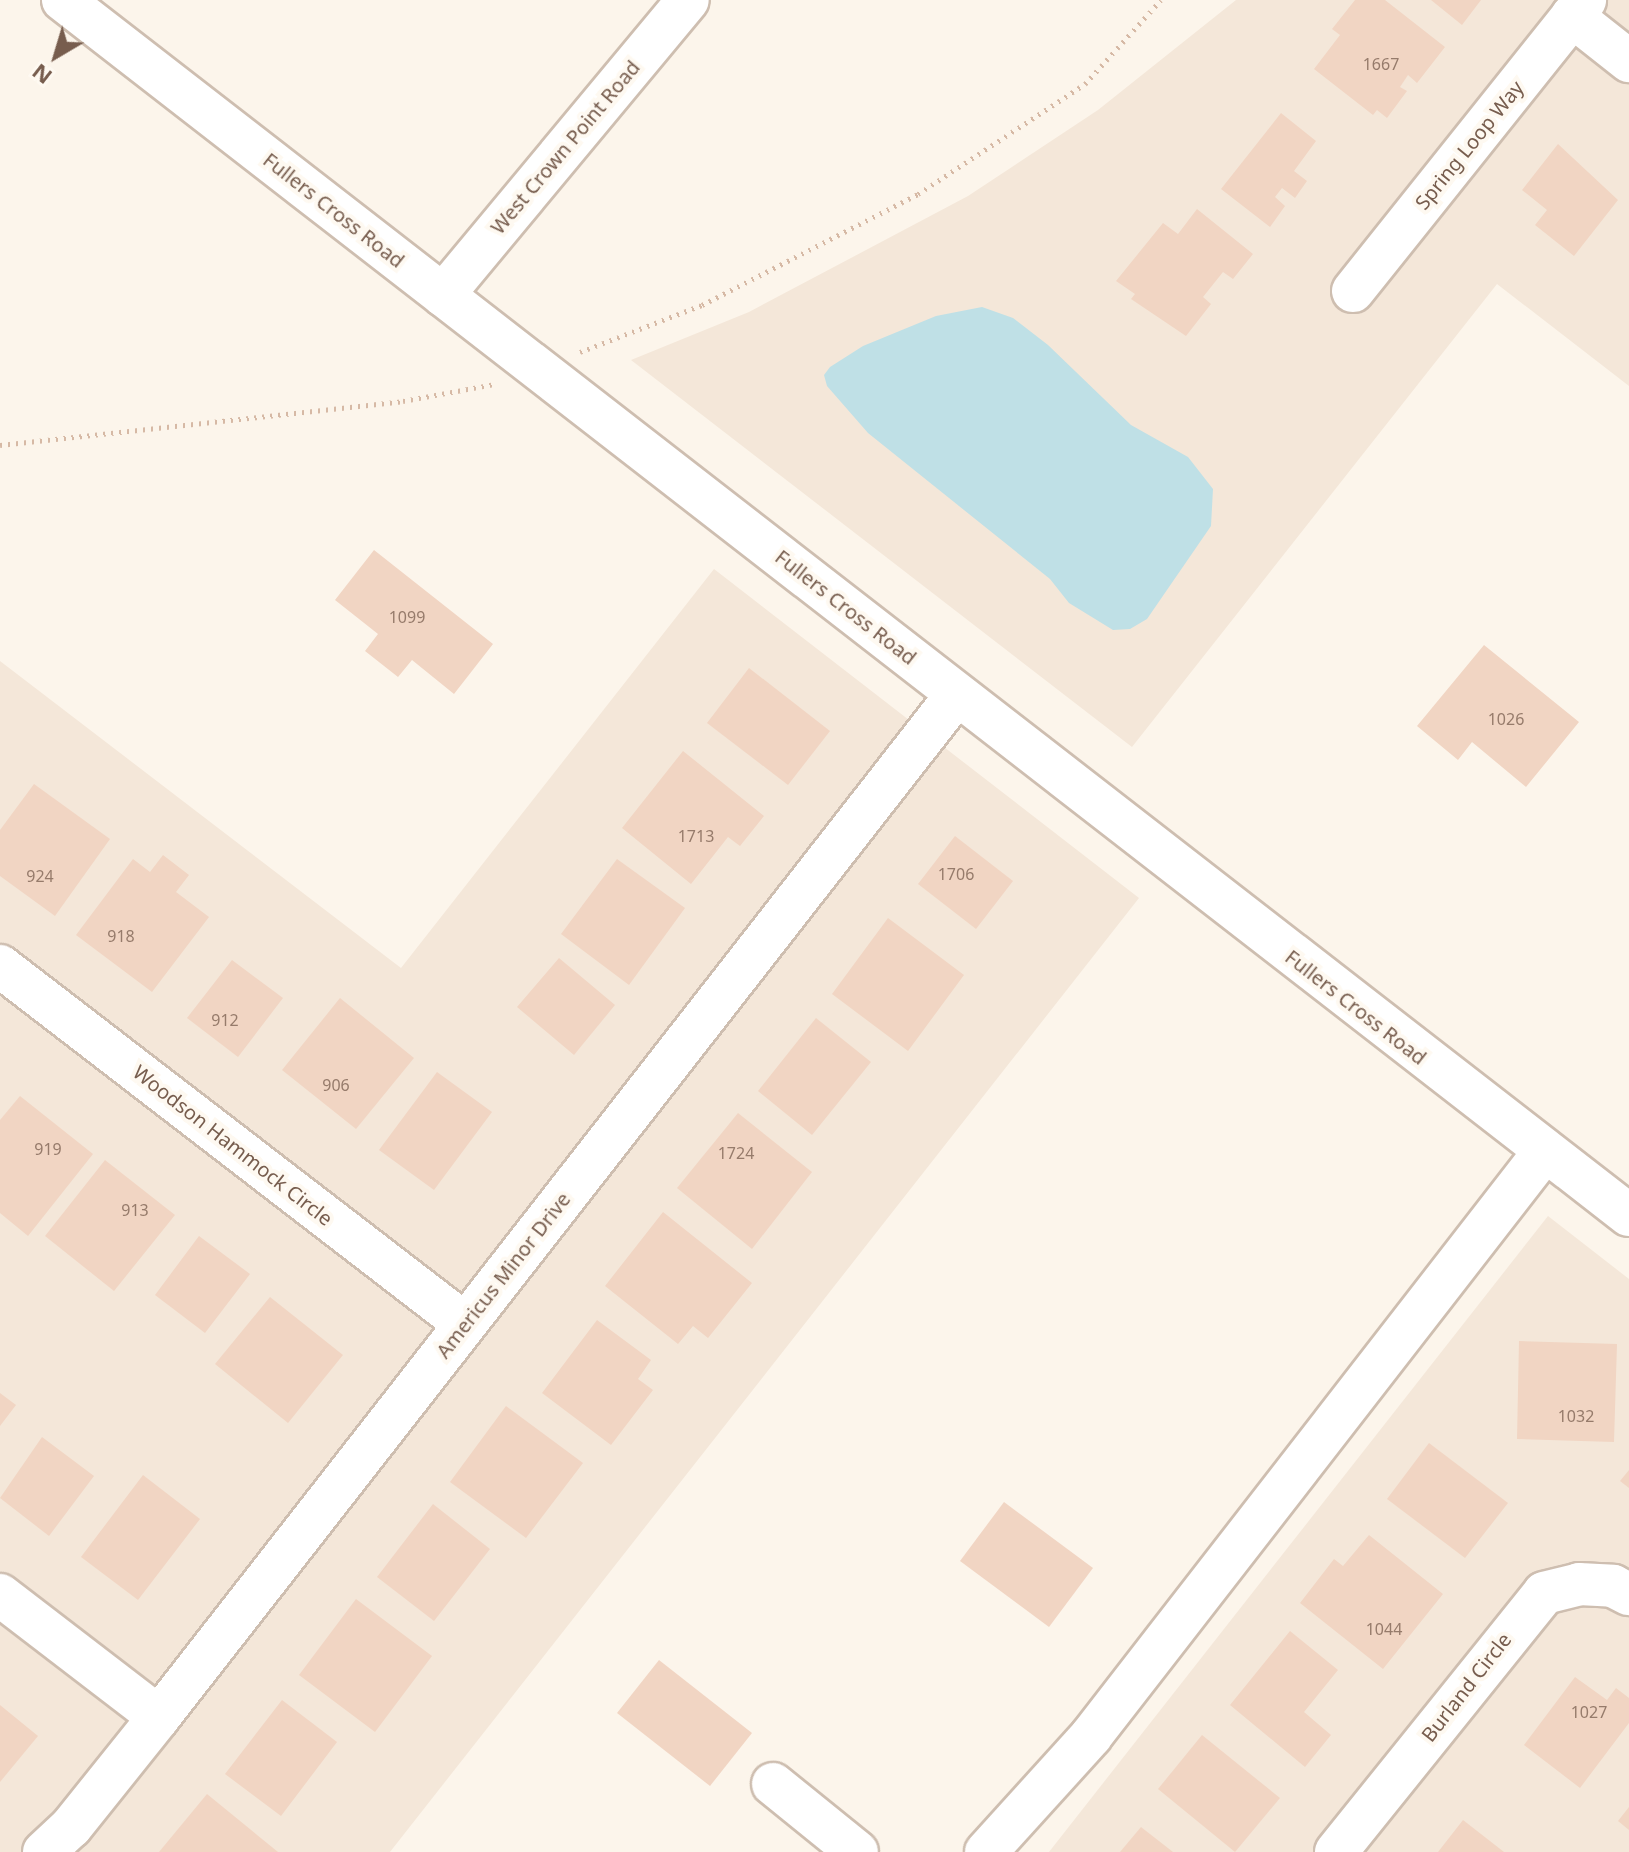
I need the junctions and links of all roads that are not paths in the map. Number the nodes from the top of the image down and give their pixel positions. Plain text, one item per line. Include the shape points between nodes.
1 (63, 0) edge
2 (688, 0) edge
3 (1578, 8) edge
4 (1629, 61) edge
5 (1353, 291) dead end
6 (443, 295) junction
7 (957, 694) junction
8 (0, 966) edge
9 (1544, 1152) junction
10 (1629, 1215) edge
11 (465, 1324) junction
12 (1629, 1594) edge
13 (0, 1595) edge
14 (159, 1717) junction
15 (773, 1784) dead end
16 (44, 1852) edge
17 (857, 1852) edge
18 (986, 1852) edge
19 (1336, 1852) edge

1 - 6 street, Fullers Cross Road
2 - 6 street, West Crown Point Road
3 - 4 street
3 - 5 street, Spring Loop Way
6 - 7 street, Fullers Cross Road
7 - 9 street, Fullers Cross Road
7 - 11 street, Americus Minor Drive
8 - 11 street, Woodson Hammock Circle
9 - 10 street, Fullers Cross Road
9 - 18 street via 1091,1736
11 - 14 street, Americus Minor Drive
12 - 19 street, Burland Circle via 1613,1586 1579,1584 1544,1593
13 - 14 street
14 - 16 street, Americus Minor Drive via 71,1827
15 - 17 street

